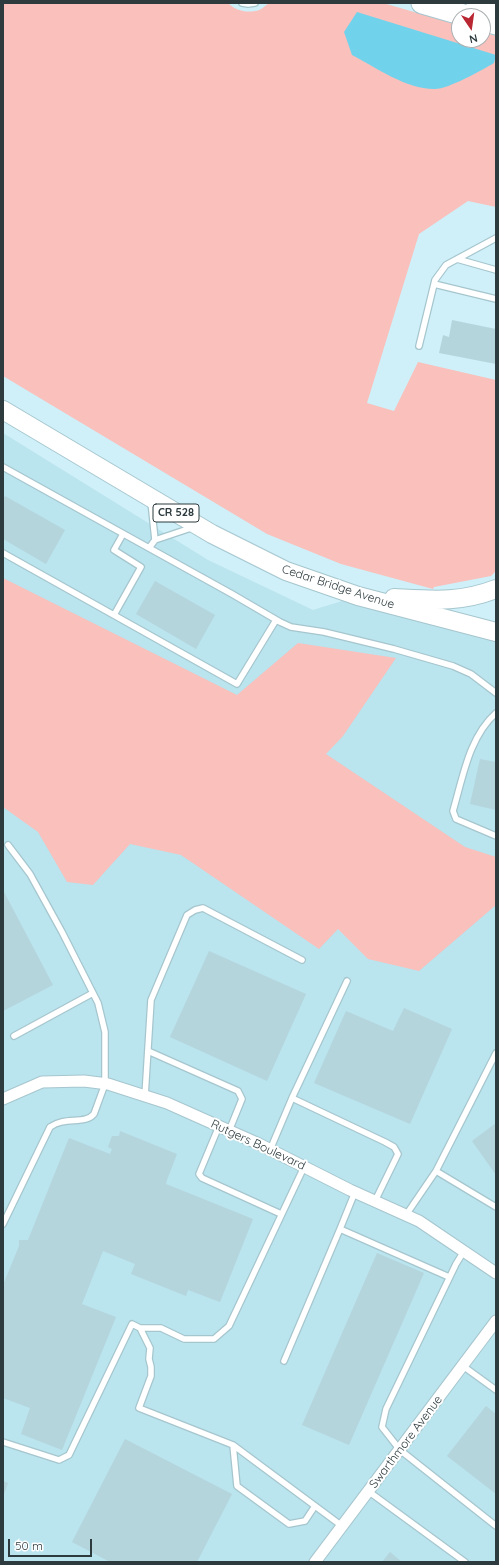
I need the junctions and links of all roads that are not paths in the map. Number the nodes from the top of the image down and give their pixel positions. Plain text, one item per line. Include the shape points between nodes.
1 (242, 3) edge
2 (255, 3) edge
3 (422, 3) edge
4 (477, 3) edge
5 (496, 8) edge
6 (451, 11) edge
7 (496, 238) edge
8 (457, 259) junction
9 (496, 270) edge
10 (434, 284) junction
11 (496, 299) edge
12 (419, 346) dead end
13 (3, 410) edge
14 (3, 467) edge
15 (150, 497) junction
16 (199, 526) junction
17 (123, 534) junction
18 (154, 540) junction
19 (149, 548) junction
20 (3, 553) edge
21 (496, 589) edge
22 (358, 596) junction
23 (114, 615) junction
24 (276, 620) junction
25 (496, 632) edge
26 (496, 692) edge
27 (496, 713) edge
28 (496, 836) edge
29 (8, 845) dead end
30 (302, 960) dead end
31 (347, 981) dead end
32 (93, 993) junction
33 (14, 1036) dead end
34 (148, 1050) junction
35 (496, 1053) edge
36 (105, 1084) junction
37 (145, 1096) junction
38 (292, 1098) junction
39 (3, 1099) edge
40 (219, 1126) junction
41 (230, 1131) junction
42 (270, 1150) junction
43 (304, 1167) junction
44 (436, 1171) junction
45 (355, 1192) junction
46 (375, 1201) junction
47 (496, 1207) edge
48 (281, 1214) junction
49 (406, 1215) junction
50 (3, 1224) edge
51 (340, 1229) junction
52 (464, 1251) junction
53 (496, 1273) edge
54 (449, 1277) junction
55 (496, 1321) edge
56 (140, 1328) junction
57 (284, 1361) dead end
58 (463, 1366) junction
59 (496, 1390) edge
60 (3, 1442) edge
61 (233, 1446) junction
62 (400, 1450) junction
63 (368, 1491) junction
64 (315, 1506) junction
65 (342, 1526) junction
66 (496, 1526) edge
67 (315, 1562) edge
68 (465, 1562) edge

1 - 2 lane
3 - 6 highway
4 - 5 highway
7 - 8 lane
8 - 9 lane
8 - 10 lane via 446,265
10 - 11 lane
10 - 12 lane
13 - 15 main road, Cedar Bridge Avenue / CR 528
14 - 17 lane
15 - 16 main road, Cedar Bridge Avenue / CR 528
15 - 18 lane
16 - 18 lane
16 - 22 main road, Cedar Bridge Avenue / CR 528 via 286,571
17 - 19 lane
17 - 23 lane via 114,550 140,567
18 - 19 lane
19 - 24 lane
20 - 23 lane
21 - 22 main road via 456,600
22 - 25 main road, Cedar Bridge Avenue / CR 528
23 - 24 lane via 237,684
24 - 26 lane via 292,627 324,632 453,666 471,674
27 - 28 lane via 478,734 453,811 456,819
29 - 32 lane via 30,874
30 - 34 lane via 203,908 195,910 187,915 151,1000
31 - 38 lane
32 - 33 lane
32 - 36 lane via 105,1032
34 - 37 lane
34 - 41 lane via 238,1091 242,1099
35 - 44 lane
36 - 37 street, Rutgers Boulevard
36 - 39 street, Rutgers Boulevard via 84,1081 42,1082
36 - 50 lane via 91,1118 60,1121 50,1127
37 - 40 street, Rutgers Boulevard
38 - 42 lane
38 - 46 lane via 397,1150 397,1158
40 - 41 street, Rutgers Boulevard
40 - 48 lane via 199,1174 202,1178
41 - 42 street, Rutgers Boulevard
42 - 43 street, Rutgers Boulevard
43 - 45 street, Rutgers Boulevard
43 - 48 lane
44 - 47 lane
44 - 49 lane
45 - 46 street, Rutgers Boulevard
45 - 51 lane
46 - 49 street, Rutgers Boulevard
48 - 56 lane via 229,1326 214,1339 184,1339 161,1328
49 - 52 street, Rutgers Boulevard
51 - 54 lane
51 - 57 lane
52 - 53 street, Rutgers Boulevard
52 - 54 lane
54 - 62 lane via 386,1410 382,1427
55 - 58 street, Swarthmore Avenue
56 - 60 lane via 132,1324 69,1455 59,1460
56 - 61 lane via 150,1348 149,1359 152,1368 139,1408
58 - 59 lane
58 - 62 street, Swarthmore Avenue
61 - 64 lane
61 - 64 lane via 238,1486 288,1524 305,1521
62 - 63 street, Swarthmore Avenue
62 - 66 lane
63 - 65 street, Swarthmore Avenue
63 - 68 lane
64 - 65 lane
65 - 67 street, Swarthmore Avenue

